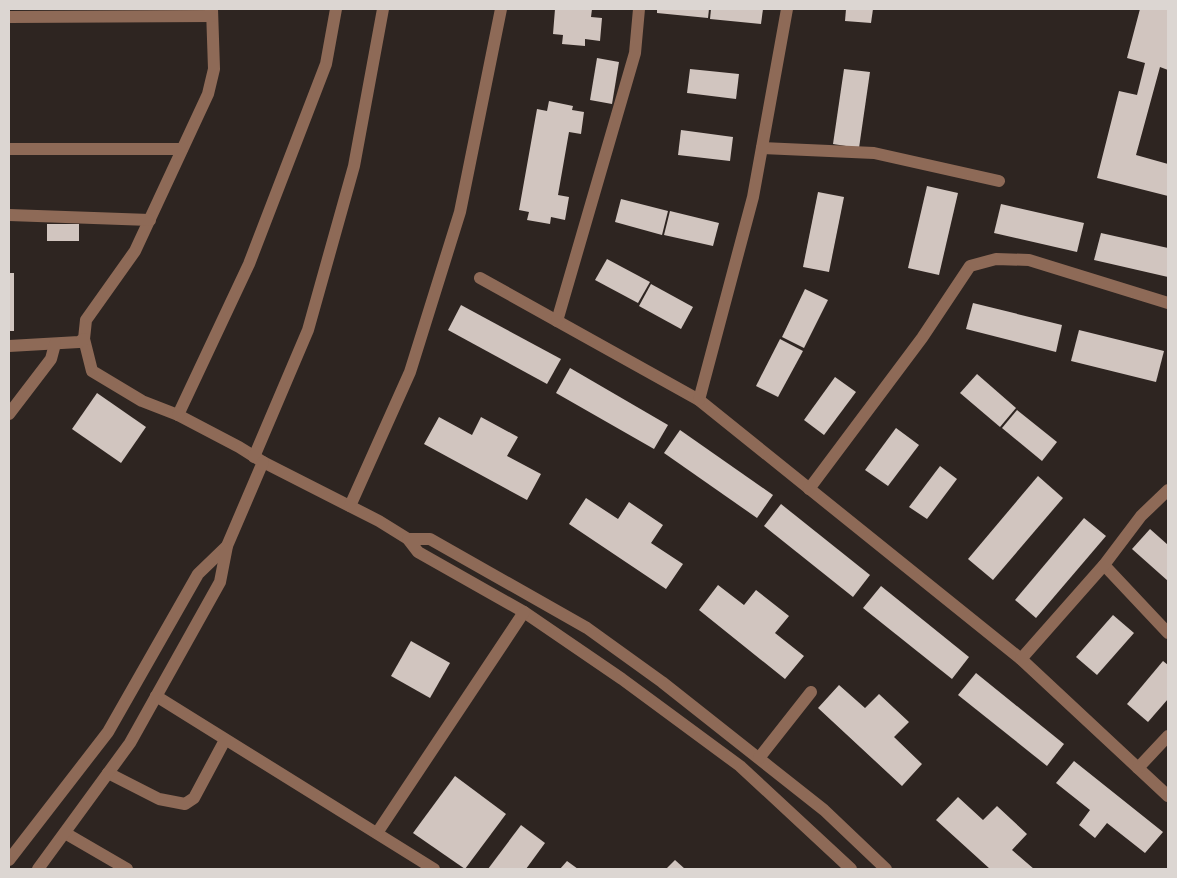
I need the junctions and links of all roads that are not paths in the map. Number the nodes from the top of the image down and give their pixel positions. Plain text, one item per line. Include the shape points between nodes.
1 (336, 9) edge
2 (383, 9) edge
3 (501, 9) edge
4 (639, 9) edge
5 (787, 9) edge
6 (212, 12) edge
7 (9, 17) edge
8 (762, 148) junction
9 (9, 149) edge
10 (182, 149) junction
11 (1000, 181) dead end
12 (9, 215) edge
13 (150, 220) junction
14 (480, 278) dead end
15 (1168, 303) edge
16 (556, 321) junction
17 (84, 339) junction
18 (55, 344) junction
19 (9, 346) edge
20 (699, 400) junction
21 (9, 414) edge
22 (178, 416) junction
23 (259, 460) junction
24 (809, 489) junction
25 (1168, 490) edge
26 (350, 506) junction
27 (408, 539) junction
28 (227, 546) junction
29 (1104, 565) junction
30 (504, 581) junction
31 (495, 595) junction
32 (524, 612) junction
33 (1168, 633) edge
34 (1021, 659) junction
35 (811, 692) dead end
36 (156, 696) junction
37 (1168, 736) edge
38 (225, 740) junction
39 (759, 758) junction
40 (1138, 768) junction
41 (108, 773) junction
42 (1168, 796) edge
43 (64, 833) junction
44 (377, 833) junction
45 (9, 860) edge
46 (38, 869) edge
47 (128, 869) edge
48 (434, 869) edge
49 (851, 869) edge
50 (886, 869) edge

1 - 22 street via 326,64 249,264
2 - 23 street via 354,166 310,321
3 - 26 street via 460,212 410,372
4 - 16 street via 634,53
5 - 8 street
6 - 7 street
6 - 10 street via 214,68 208,94
8 - 11 street via 874,153
8 - 20 street via 753,197
9 - 10 street
10 - 13 street
12 - 13 street
13 - 17 street via 135,251 86,320
14 - 16 street
15 - 24 street via 1029,260 996,259 970,266 922,338
16 - 20 street
17 - 18 street
17 - 22 street via 92,371 142,401
18 - 19 street
18 - 21 street via 51,358
20 - 24 street
22 - 23 street
23 - 26 street
23 - 28 street
24 - 34 street
25 - 29 street via 1140,516
26 - 27 street
27 - 30 street via 430,539
27 - 31 street via 418,552
28 - 36 street via 220,582
28 - 45 street via 198,574 108,732
29 - 33 street
29 - 34 street
30 - 31 street
30 - 39 street via 587,628
31 - 32 street
32 - 44 street
32 - 49 street via 740,766
34 - 40 street
35 - 39 street
36 - 38 street
36 - 41 street via 130,743
37 - 40 street
38 - 41 street via 194,798 185,804 159,799
38 - 44 street
39 - 50 street via 824,810
40 - 42 street
41 - 43 street
43 - 46 street
43 - 47 street
44 - 48 street

